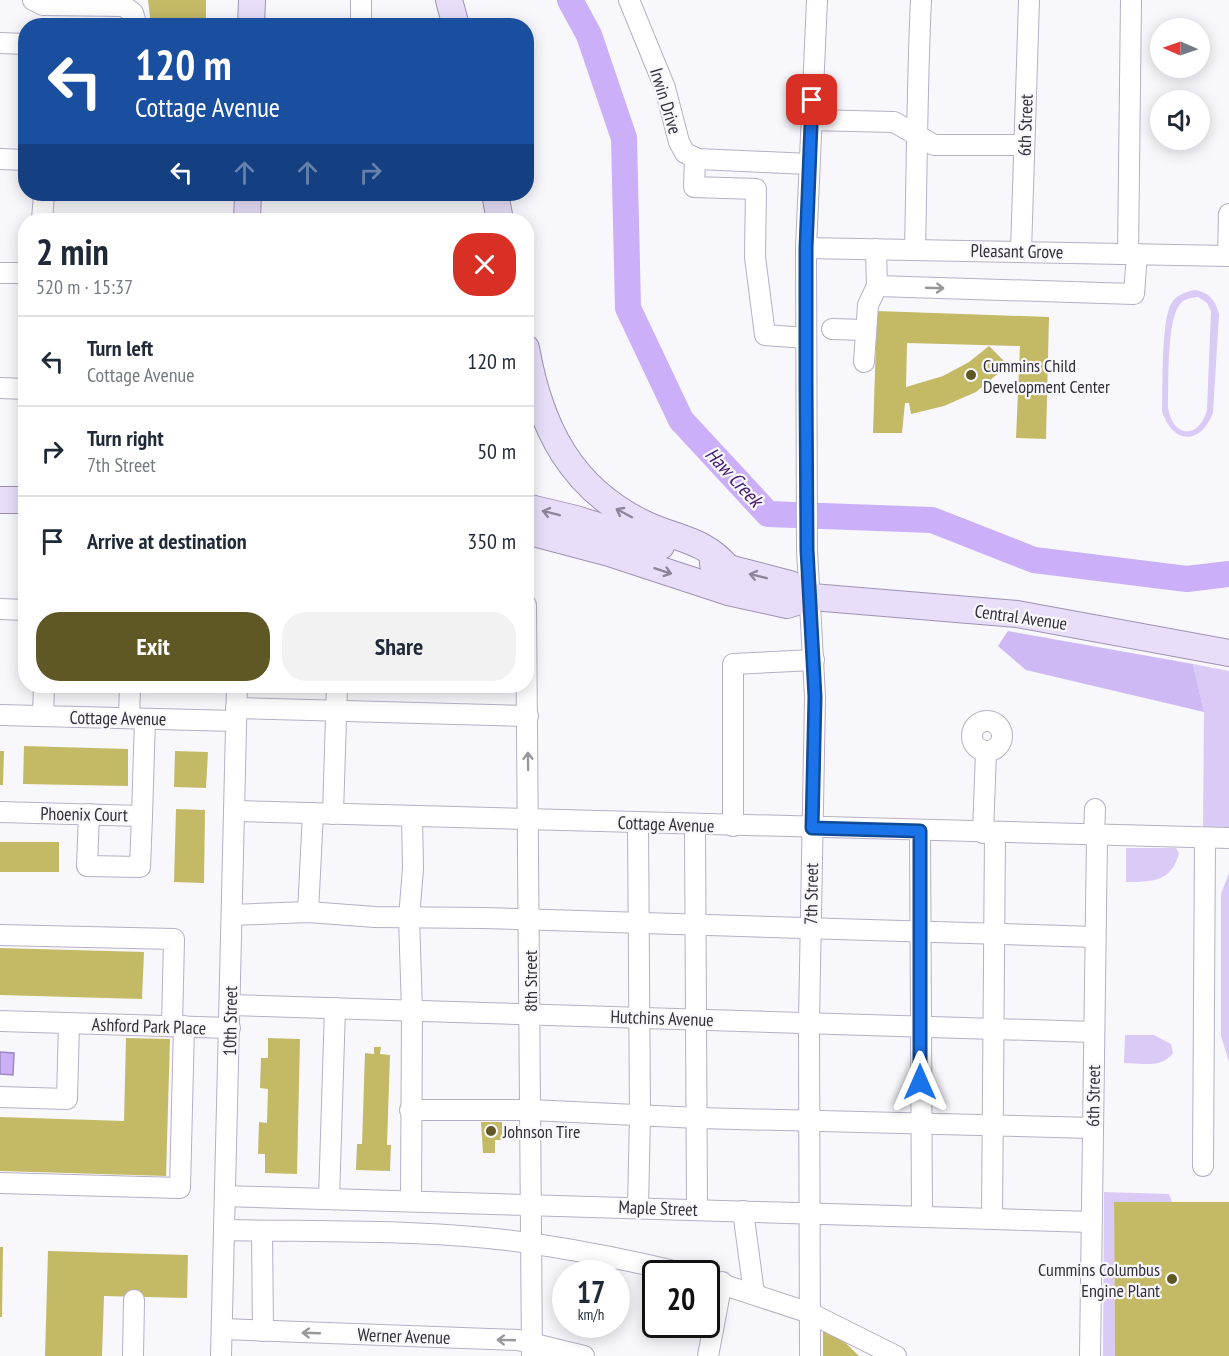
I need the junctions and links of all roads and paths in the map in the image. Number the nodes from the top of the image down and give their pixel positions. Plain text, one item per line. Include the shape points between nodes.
1 (33, 0) edge
2 (252, 0) edge
3 (361, 0) edge
4 (449, 0) edge
5 (629, 0) edge
6 (817, 0) edge
7 (921, 0) edge
8 (1029, 0) edge
9 (1131, 0) edge
10 (110, 3) edge
11 (135, 18) edge
12 (251, 18) edge
13 (361, 18) edge
14 (454, 18) edge
15 (0, 43) edge
16 (18, 44) edge
17 (811, 120) junction
18 (916, 134) junction
19 (1024, 145) junction
20 (695, 158) junction
21 (0, 159) edge
22 (18, 160) edge
23 (751, 161) junction
24 (809, 164) junction
25 (749, 189) junction
26 (1229, 214) edge
27 (806, 248) junction
28 (876, 249) junction
29 (915, 249) junction
30 (1021, 251) junction
31 (1132, 254) junction
32 (1228, 256) edge
33 (0, 273) edge
34 (18, 273) edge
35 (877, 286) junction
36 (832, 329) dead end
37 (865, 330) junction
38 (806, 338) junction
39 (864, 362) dead end
40 (534, 379) edge
41 (0, 388) edge
42 (18, 389) edge
43 (0, 500) edge
44 (18, 500) edge
45 (534, 509) edge
46 (534, 533) edge
47 (729, 569) junction
48 (812, 597) junction
49 (0, 609) edge
50 (18, 610) edge
51 (1229, 653) edge
52 (814, 660) junction
53 (44, 693) edge
54 (132, 693) edge
55 (237, 693) edge
56 (337, 693) edge
57 (528, 693) edge
58 (338, 710) junction
59 (236, 714) junction
60 (0, 715) edge
61 (43, 716) junction
62 (528, 716) junction
63 (137, 718) junction
64 (986, 752) dead end
65 (1095, 809) dead end
66 (234, 811) junction
67 (0, 812) edge
68 (313, 813) junction
69 (89, 814) junction
70 (333, 814) junction
71 (142, 816) junction
72 (412, 816) junction
73 (529, 819) junction
74 (638, 823) junction
75 (695, 824) junction
76 (733, 826) junction
77 (812, 828) junction
78 (920, 831) junction
79 (989, 833) junction
80 (1096, 836) junction
81 (1205, 838) junction
82 (1229, 838) edge
83 (308, 912) junction
84 (232, 915) junction
85 (409, 918) junction
86 (530, 920) junction
87 (638, 924) junction
88 (695, 925) junction
89 (810, 931) junction
90 (920, 933) junction
91 (993, 934) junction
92 (0, 935) edge
93 (1095, 937) junction
94 (230, 1005) junction
95 (334, 1008) junction
96 (412, 1010) junction
97 (530, 1013) junction
98 (638, 1017) junction
99 (695, 1019) junction
100 (0, 1021) edge
101 (809, 1023) junction
102 (69, 1024) junction
103 (178, 1026) junction
104 (920, 1027) junction
105 (230, 1028) junction
106 (992, 1029) junction
107 (1093, 1032) junction
108 (0, 1098) edge
109 (410, 1110) junction
110 (531, 1110) junction
111 (640, 1116) junction
112 (698, 1118) junction
113 (810, 1119) junction
114 (920, 1123) junction
115 (993, 1125) junction
116 (1093, 1128) junction
117 (1203, 1166) dead end
118 (0, 1183) edge
119 (225, 1196) junction
120 (329, 1199) junction
121 (411, 1201) junction
122 (531, 1204) junction
123 (638, 1208) junction
124 (697, 1209) junction
125 (743, 1210) junction
126 (810, 1213) junction
127 (922, 1216) junction
128 (992, 1219) junction
129 (1091, 1222) junction
130 (224, 1230) junction
131 (262, 1230) junction
132 (531, 1244) junction
133 (642, 1264) edge
134 (720, 1282) edge
135 (754, 1293) junction
136 (134, 1300) dead end
137 (810, 1313) junction
138 (222, 1329) junction
139 (263, 1331) junction
140 (709, 1338) edge
141 (532, 1350) edge
142 (133, 1356) edge
143 (221, 1356) edge
144 (584, 1356) edge
145 (708, 1356) edge
146 (810, 1356) edge
147 (896, 1356) edge
148 (1090, 1356) edge

1 - 10 street via 43,5
2 - 12 main road
3 - 13 street
4 - 14 main road
5 - 20 street, Irwin Drive via 665,88 679,142 685,153
6 - 17 street, 7th Street
7 - 18 street
8 - 19 street, 6th Street
9 - 31 street
10 - 11 street via 124,6
15 - 16 street
17 - 18 street via 894,122
17 - 24 street, 7th Street
18 - 19 street via 934,145
18 - 29 street
19 - 30 street, 6th Street
20 - 23 street
20 - 25 street via 694,188
21 - 22 street
23 - 24 street
23 - 25 street
24 - 27 street, 7th Street
25 - 38 street via 756,189 755,257 765,335
26 - 32 street
27 - 28 street, Pleasant Grove
27 - 38 street, 7th Street
28 - 29 street, Pleasant Grove
28 - 35 street
29 - 30 street, Pleasant Grove
30 - 31 street, Pleasant Grove
31 - 32 street, Pleasant Grove
35 -> 31 street via 1134,294
33 - 34 street
35 - 37 street via 868,305
36 - 37 street
37 - 39 street
38 - 48 street, 7th Street via 807,550
47 -> 40 main road via 709,549 613,507 585,483 561,452 544,417
41 - 42 street
43 - 44 main road
47 -> 45 main road, Central Avenue via 611,529
46 -> 48 main road, Central Avenue via 728,592 787,605
48 -> 47 main road, Central Avenue via 789,584
48 - 51 main road, Central Avenue via 1017,614
48 - 52 street, 7th Street
49 - 50 street
52 - 76 street via 733,664
52 - 77 street, 7th Street
53 - 61 street
54 - 63 street, Phoenix Court
55 - 59 street, 10th Street
56 - 58 street
57 - 62 street, 8th Street
58 - 59 street, Cottage Avenue
58 - 62 street, Cottage Avenue
58 - 70 street
59 - 63 street, Cottage Avenue
59 - 66 street, 10th Street
60 - 61 street, Cottage Avenue
61 - 63 street, Cottage Avenue
73 -> 62 street, 8th Street
63 - 71 street, Phoenix Court
64 - 79 street
65 - 80 street, 6th Street
66 - 68 street, Cottage Avenue
66 - 84 street, 10th Street
67 - 69 street, Phoenix Court
68 - 70 street, Cottage Avenue
68 - 83 street
69 - 71 street, Phoenix Court
69 - 71 street via 87,866 140,867
70 - 72 street, Cottage Avenue
72 - 73 street, Cottage Avenue
72 - 85 street
73 - 74 street, Cottage Avenue
73 - 86 street, 8th Street
74 - 75 street, Cottage Avenue
74 - 87 street
75 - 76 street, Cottage Avenue
75 - 88 street
76 - 77 street, Cottage Avenue
77 - 78 street, Cottage Avenue
77 - 89 street, 7th Street
78 - 79 street, Cottage Avenue
78 - 90 street
79 - 80 street, Cottage Avenue
79 - 91 street
80 - 81 street, Cottage Avenue
80 - 93 street, 6th Street
81 - 82 street, Cottage Avenue
81 - 117 street
83 - 84 street
83 - 85 street
84 - 94 street, 10th Street
85 - 86 street
85 - 96 street
86 - 87 street
86 - 97 street, 8th Street
87 - 88 street
87 - 98 street
88 - 89 street
88 - 99 street
89 - 90 street
89 - 101 street, 7th Street
90 - 91 street
90 - 104 street
91 - 93 street
91 - 106 street
92 - 103 street via 174,939
93 - 107 street, 6th Street
94 - 95 street, Hutchins Avenue
94 - 105 street, 10th Street
95 - 96 street, Hutchins Avenue
95 - 120 street
96 - 97 street, Hutchins Avenue
96 - 109 street
97 - 98 street, Hutchins Avenue
97 - 110 street, 8th Street
98 - 99 street, Hutchins Avenue
98 - 111 street
99 - 101 street, Hutchins Avenue
99 - 112 street
100 - 102 street, Ashford Park Place
101 - 104 street, Hutchins Avenue
101 - 113 street, 7th Street
102 - 103 street, Ashford Park Place
102 - 108 street, Ashford Park Place via 67,1100
103 - 105 street, Ashford Park Place
103 - 118 street via 180,1188
104 - 106 street, Hutchins Avenue
104 - 114 street
105 - 119 street, 10th Street
106 - 107 street, Hutchins Avenue
106 - 115 street
107 - 116 street, 6th Street
109 - 110 street
109 - 121 street
110 - 111 street
110 - 122 street, 8th Street
111 - 112 street
111 - 123 street
112 - 113 street
112 - 124 street
113 - 114 street
113 - 126 street, 7th Street
114 - 115 street
114 - 127 street
115 - 116 street
115 - 128 street
116 - 129 street, 6th Street
119 - 120 street, Maple Street
119 - 130 street, 10th Street
120 - 121 street, Maple Street
121 - 122 street, Maple Street
122 - 123 street, Maple Street
122 - 132 street, 8th Street
123 - 124 street, Maple Street
124 - 125 street, Maple Street
125 - 126 street, Maple Street
125 - 135 street
126 - 127 street, Maple Street
126 - 137 street, 7th Street
127 - 128 street, Maple Street
128 - 129 street, Maple Street
129 - 148 street, 6th Street
130 - 131 street
130 - 138 street, 10th Street
131 - 132 street via 438,1235
131 - 139 street
132 - 133 street
132 - 141 street, 8th Street
134 - 135 street
135 - 137 street
136 - 142 street
137 - 146 street, 7th Street
137 - 147 street
138 - 139 street, Werner Avenue
138 - 143 street, 10th Street
141 -> 139 street, Werner Avenue via 515,1340
140 - 145 street
141 - 144 street, Werner Avenue

